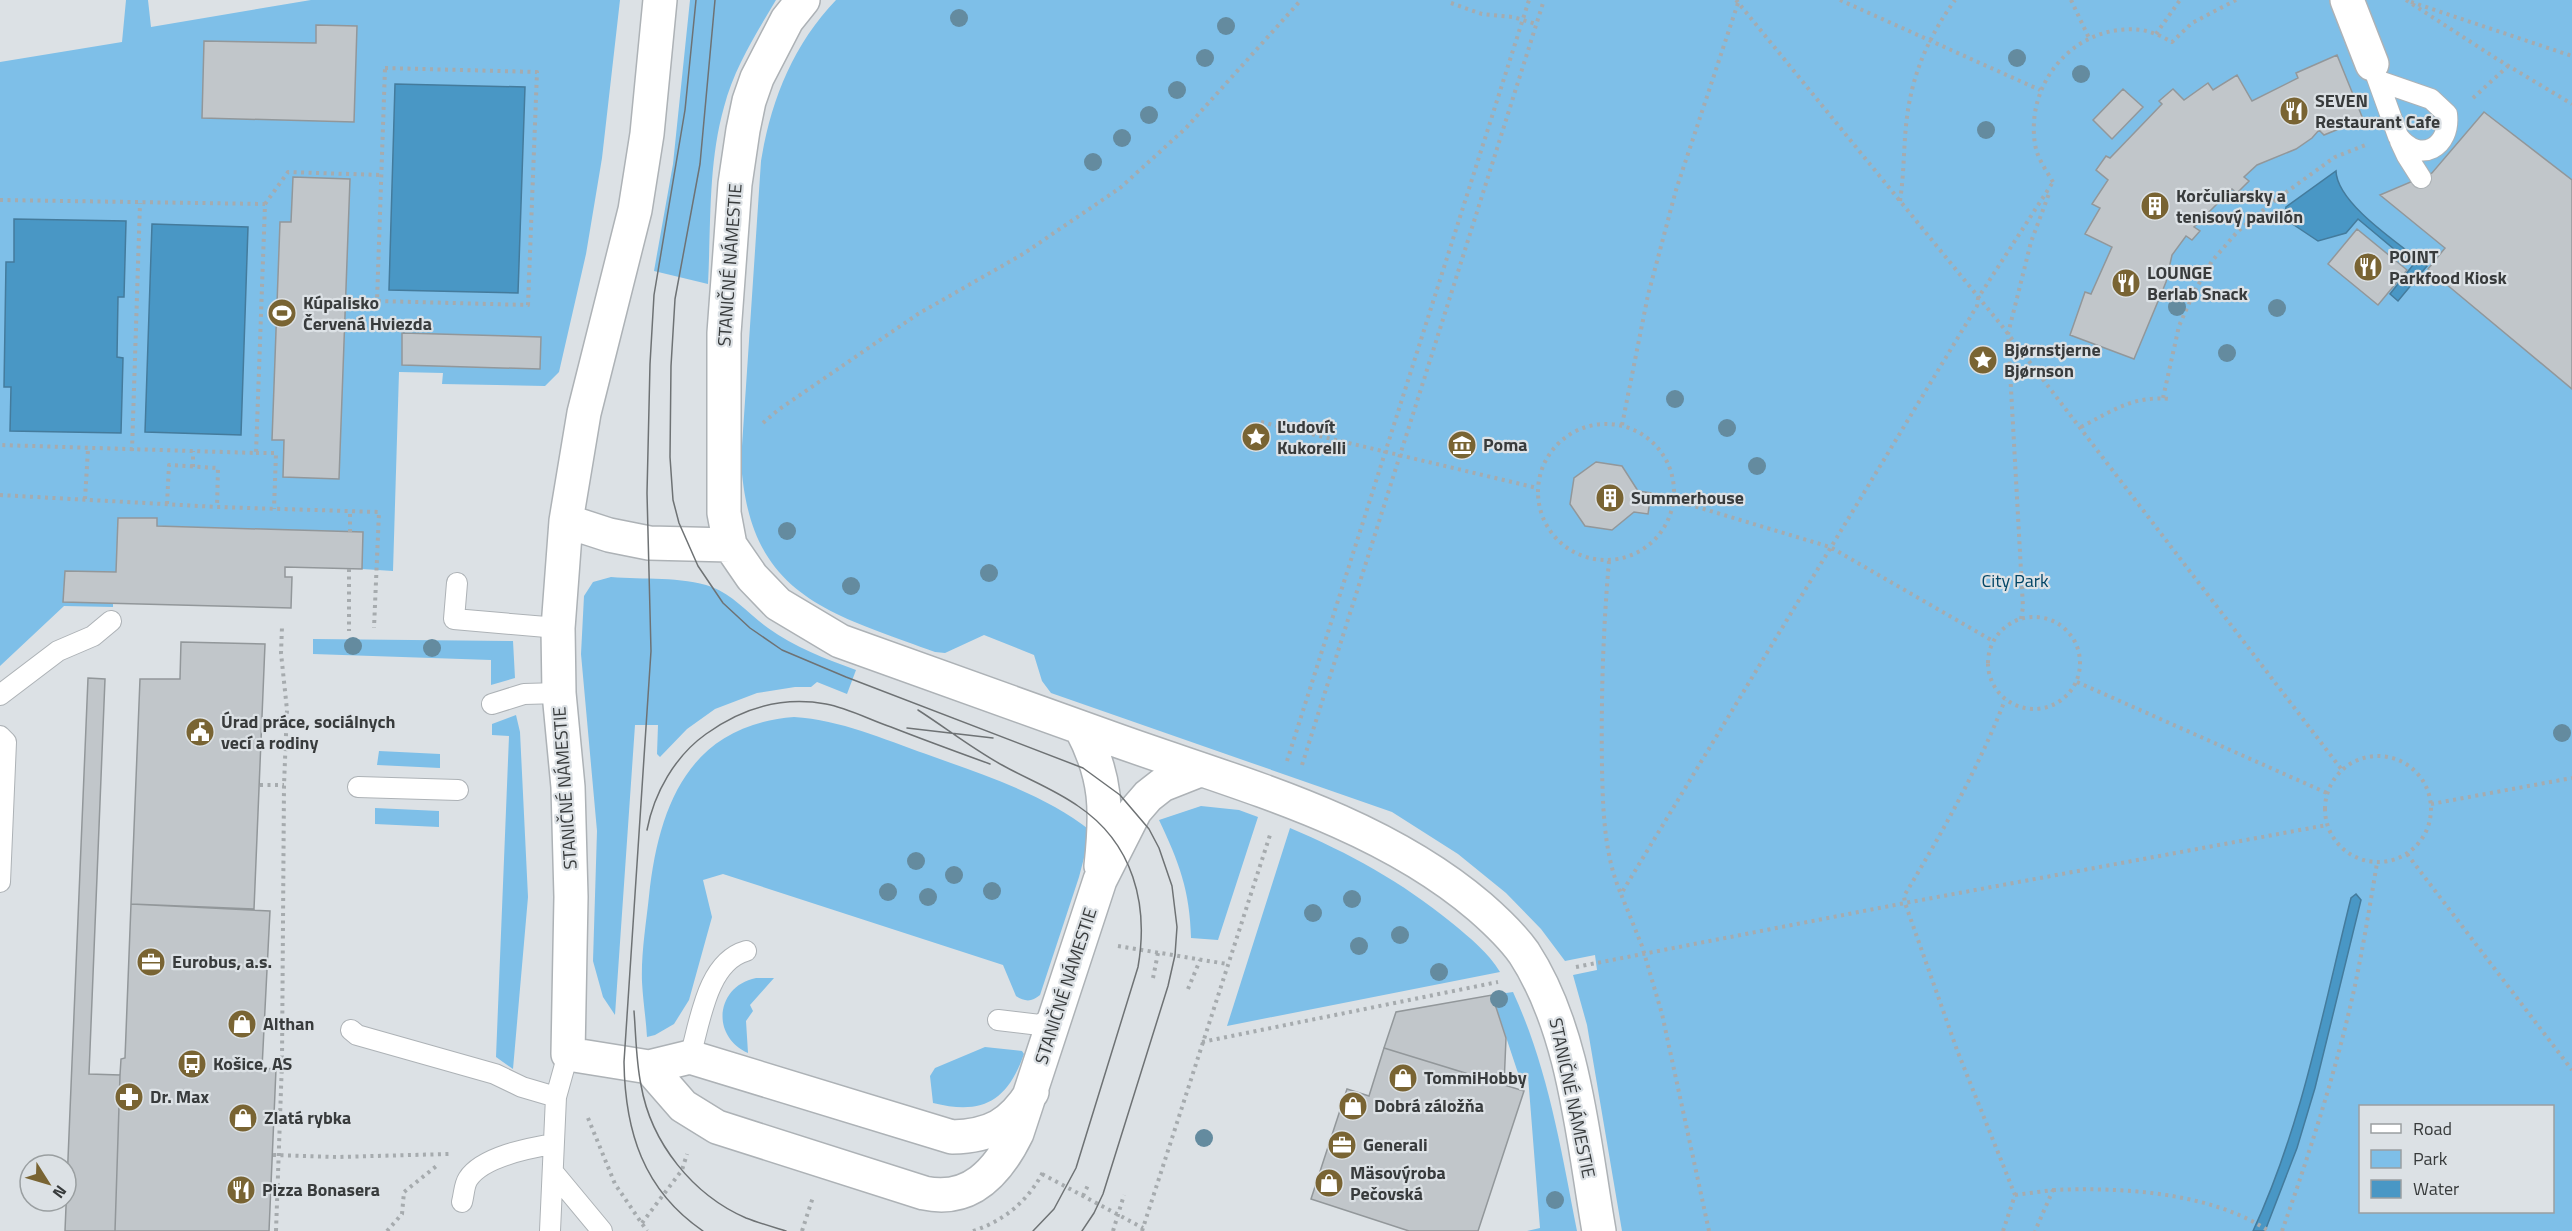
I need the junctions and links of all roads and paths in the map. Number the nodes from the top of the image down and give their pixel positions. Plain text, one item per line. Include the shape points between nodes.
1 (660, 0) edge
2 (803, 0) edge
3 (1301, 0) edge
4 (1528, 0) edge
5 (1544, 0) edge
6 (1840, 0) edge
7 (1955, 0) edge
8 (2071, 0) edge
9 (2180, 0) edge
10 (2236, 0) edge
11 (2347, 0) edge
12 (2405, 0) edge
13 (1737, 1) edge
14 (1451, 3) dead end
15 (1522, 20) junction
16 (1536, 24) junction
17 (2156, 34) junction
18 (2089, 38) junction
19 (1929, 41) junction
20 (2572, 56) edge
21 (2508, 66) junction
22 (2376, 72) junction
23 (2040, 90) junction
24 (2572, 104) edge
25 (2448, 121) junction
26 (2398, 136) junction
27 (381, 175) junction
28 (2421, 178) dead end
29 (2053, 182) junction
30 (0, 200) edge
31 (1900, 201) junction
32 (140, 202) junction
33 (265, 204) junction
34 (1978, 298) junction
35 (2008, 334) junction
36 (2163, 398) junction
37 (2171, 399) dead end
38 (1261, 422) dead end
39 (1622, 425) junction
40 (2081, 427) junction
41 (761, 428) dead end
42 (0, 445) edge
43 (88, 449) junction
44 (132, 451) junction
45 (193, 452) junction
46 (1384, 452) junction
47 (256, 453) junction
48 (1400, 456) junction
49 (193, 467) junction
50 (1537, 488) junction
51 (0, 495) edge
52 (85, 499) junction
53 (1674, 500) junction
54 (167, 504) junction
55 (217, 507) junction
56 (274, 509) junction
57 (350, 511) junction
58 (566, 521) junction
59 (350, 532) dead end
60 (730, 545) junction
61 (1830, 547) junction
62 (1609, 561) junction
63 (349, 569) dead end
64 (457, 583) dead end
65 (2021, 619) junction
66 (111, 621) dead end
67 (282, 627) dead end
68 (374, 628) dead end
69 (558, 628) junction
70 (349, 631) dead end
71 (1993, 641) junction
72 (2077, 682) junction
73 (559, 693) junction
74 (0, 695) edge
75 (2005, 700) junction
76 (492, 704) dead end
77 (1081, 728) junction
78 (0, 736) edge
79 (1200, 770) junction
80 (2342, 770) junction
81 (2572, 778) edge
82 (260, 785) dead end
83 (284, 785) junction
84 (358, 787) dead end
85 (458, 790) dead end
86 (2327, 793) junction
87 (1281, 799) junction
88 (2431, 804) junction
89 (2327, 825) junction
90 (2406, 854) junction
91 (2377, 863) junction
92 (1100, 880) junction
93 (0, 882) edge
94 (1621, 894) junction
95 (1905, 903) junction
96 (1114, 945) dead end
97 (747, 951) dead end
98 (1158, 953) junction
99 (1644, 954) junction
100 (1200, 960) junction
101 (1227, 964) junction
102 (1536, 974) junction
103 (1153, 978) dead end
104 (1188, 989) dead end
105 (1058, 1012) junction
106 (998, 1020) dead end
107 (351, 1030) dead end
108 (1202, 1042) junction
109 (690, 1057) junction
110 (649, 1067) junction
111 (2572, 1070) edge
112 (561, 1078) junction
113 (1032, 1092) junction
114 (699, 1115) junction
115 (553, 1144) junction
116 (275, 1156) junction
117 (553, 1172) junction
118 (1042, 1174) dead end
119 (1089, 1183) dead end
120 (2053, 1190) junction
121 (1124, 1195) dead end
122 (2015, 1195) junction
123 (1083, 1196) junction
124 (462, 1202) dead end
125 (1118, 1215) junction
126 (642, 1223) junction
127 (1143, 1229) edge
128 (2267, 1230) edge
129 (276, 1231) edge
130 (387, 1231) edge
131 (550, 1231) edge
132 (602, 1231) edge
133 (647, 1231) edge
134 (1113, 1231) edge
135 (1599, 1231) edge
136 (1710, 1231) edge
137 (2003, 1231) edge
138 (2035, 1231) edge
139 (2282, 1231) edge

1 - 58 street, STANIČNÉ NÁMESTIE via 635,210 584,413
2 - 60 street, STANIČNÉ NÁMESTIE via 787,20 757,78 743,129 735,184 724,333 724,513
3 - 41 path via 1186,128 1120,188 1023,254 918,314 778,410
4 - 15 path
5 - 16 path
6 - 19 path
7 - 19 path
8 - 18 path
9 - 17 path
10 - 17 path via 2192,22 2172,42
11 - 22 street
12 - 20 path
12 - 21 path
13 - 31 path
13 - 39 path via 1676,190 1648,295
14 - 15 path via 1482,14
15 - 16 path
15 - 46 path
16 - 48 path
17 - 18 path via 2124,30
18 - 23 path via 2063,58
19 - 23 path
19 - 31 path via 1908,106
21 - 24 path
21 - 25 path
22 - 25 lane via 2431,99 2447,114
22 - 26 lane
23 - 29 path via 2034,117 2035,146
25 - 26 lane via 2443,139 2424,151 2415,151
26 - 28 lane
26 - 36 path via 2335,157 2238,231 2212,261 2194,292 2179,326
27 - 27 path via 385,68 537,72 528,305 377,301
27 - 33 path via 288,172
29 - 34 path
29 - 35 path via 2031,242
30 - 32 path
31 - 34 path
32 - 33 path
32 - 44 path
33 - 47 path
34 - 35 path
34 - 61 path via 1977,306
35 - 40 path
35 - 65 path
36 - 37 path
36 - 40 path via 2153,396 2130,402
38 - 46 path
39 - 50 path via 1599,424 1575,431 1556,445 1543,465
39 - 53 path via 1640,433 1662,453 1673,480
40 - 80 path
42 - 43 path
43 - 44 path
43 - 52 path
44 - 45 path
45 - 47 path
45 - 49 path
46 - 48 path
46 - 87 path via 1282,773
47 - 56 path via 276,453
48 - 50 path
48 - 87 path via 1297,779
49 - 54 path via 169,465
49 - 55 path via 218,468
50 - 62 path via 1540,511 1549,532 1565,548 1586,558
51 - 52 path
52 - 54 path
53 - 61 path
53 - 62 path via 1659,535 1628,557
54 - 55 path
55 - 56 path
56 - 57 path
57 - 59 path
57 - 68 path via 379,512
58 - 60 street via 649,543
58 - 69 street, STANIČNÉ NÁMESTIE
60 - 77 street, STANIČNÉ NÁMESTIE via 740,563 778,604 840,641
61 - 71 path
61 - 94 path
62 - 94 path via 1601,711 1603,810
63 - 70 path
64 - 69 lane via 454,619
65 - 71 path via 2010,623
65 - 72 path via 2051,620 2069,633 2080,653
66 - 74 lane via 93,636 58,651
67 - 83 path via 287,710
69 - 73 street, STANIČNÉ NÁMESTIE
71 - 75 path via 1988,666 1990,679
72 - 75 path via 2069,694 2045,709 2017,707
72 - 86 path
73 - 76 lane via 524,693
73 - 112 street, STANIČNÉ NÁMESTIE via 568,788 571,897
75 - 95 path via 1944,828 1904,896
77 - 79 street, STANIČNÉ NÁMESTIE
77 - 92 street, STANIČNÉ NÁMESTIE via 1093,750 1105,805
78 - 93 lane via 6,742
79 - 87 street, STANIČNÉ NÁMESTIE
79 - 92 street, STANIČNÉ NÁMESTIE via 1162,785 1148,796
80 - 86 path
80 - 88 path via 2372,757 2396,760 2417,774
81 - 88 path
82 - 83 path
83 - 116 path via 282,1027
84 - 85 lane
86 - 89 path
87 - 101 path
87 - 102 street, STANIČNÉ NÁMESTIE via 1396,848 1428,868 1491,917 1522,951
88 - 90 path via 2425,832
89 - 91 path via 2335,841 2348,853
89 - 95 path
90 - 91 path
90 - 111 path
91 - 139 path via 2354,989 2334,1068
92 - 105 street, STANIČNÉ NÁMESTIE
94 - 99 path
95 - 99 path
95 - 122 path via 1957,1050
96 - 98 path
97 - 109 lane via 727,960 714,977
98 - 100 path
98 - 103 path
99 - 102 path
99 - 136 path via 1672,1058
100 - 101 path
100 - 104 path
101 - 108 path
102 - 108 path
102 - 135 street, STANIČNÉ NÁMESTIE via 1563,1038
105 - 106 lane via 1040,1025
105 - 113 street, STANIČNÉ NÁMESTIE
107 - 112 lane via 357,1035 495,1074 522,1087
108 - 127 path
109 - 110 street
109 - 113 street, STANIČNÉ NÁMESTIE via 952,1137 981,1134 1004,1124 1019,1112
110 - 112 street
110 - 114 street, STANIČNÉ NÁMESTIE via 683,1106
112 - 115 lane, STANIČNÉ NÁMESTIE
112 - 126 path via 582,1102 615,1184
113 - 114 street, STANIČNÉ NÁMESTIE via 1000,1164 978,1184 950,1196 924,1193 824,1162 717,1127
114 - 126 path via 682,1170
115 - 117 lane, STANIČNÉ NÁMESTIE
115 - 124 lane via 517,1150 479,1168 467,1180
116 - 129 path
116 - 130 path via 452,1154 404,1192 402,1214
117 - 131 lane, STANIČNÉ NÁMESTIE
117 - 132 lane
118 - 123 path
119 - 123 path
120 - 122 path
120 - 128 path via 2099,1188 2182,1198
120 - 138 path
121 - 125 path
122 - 137 path
123 - 125 path
125 - 127 path
125 - 134 path
126 - 133 path

